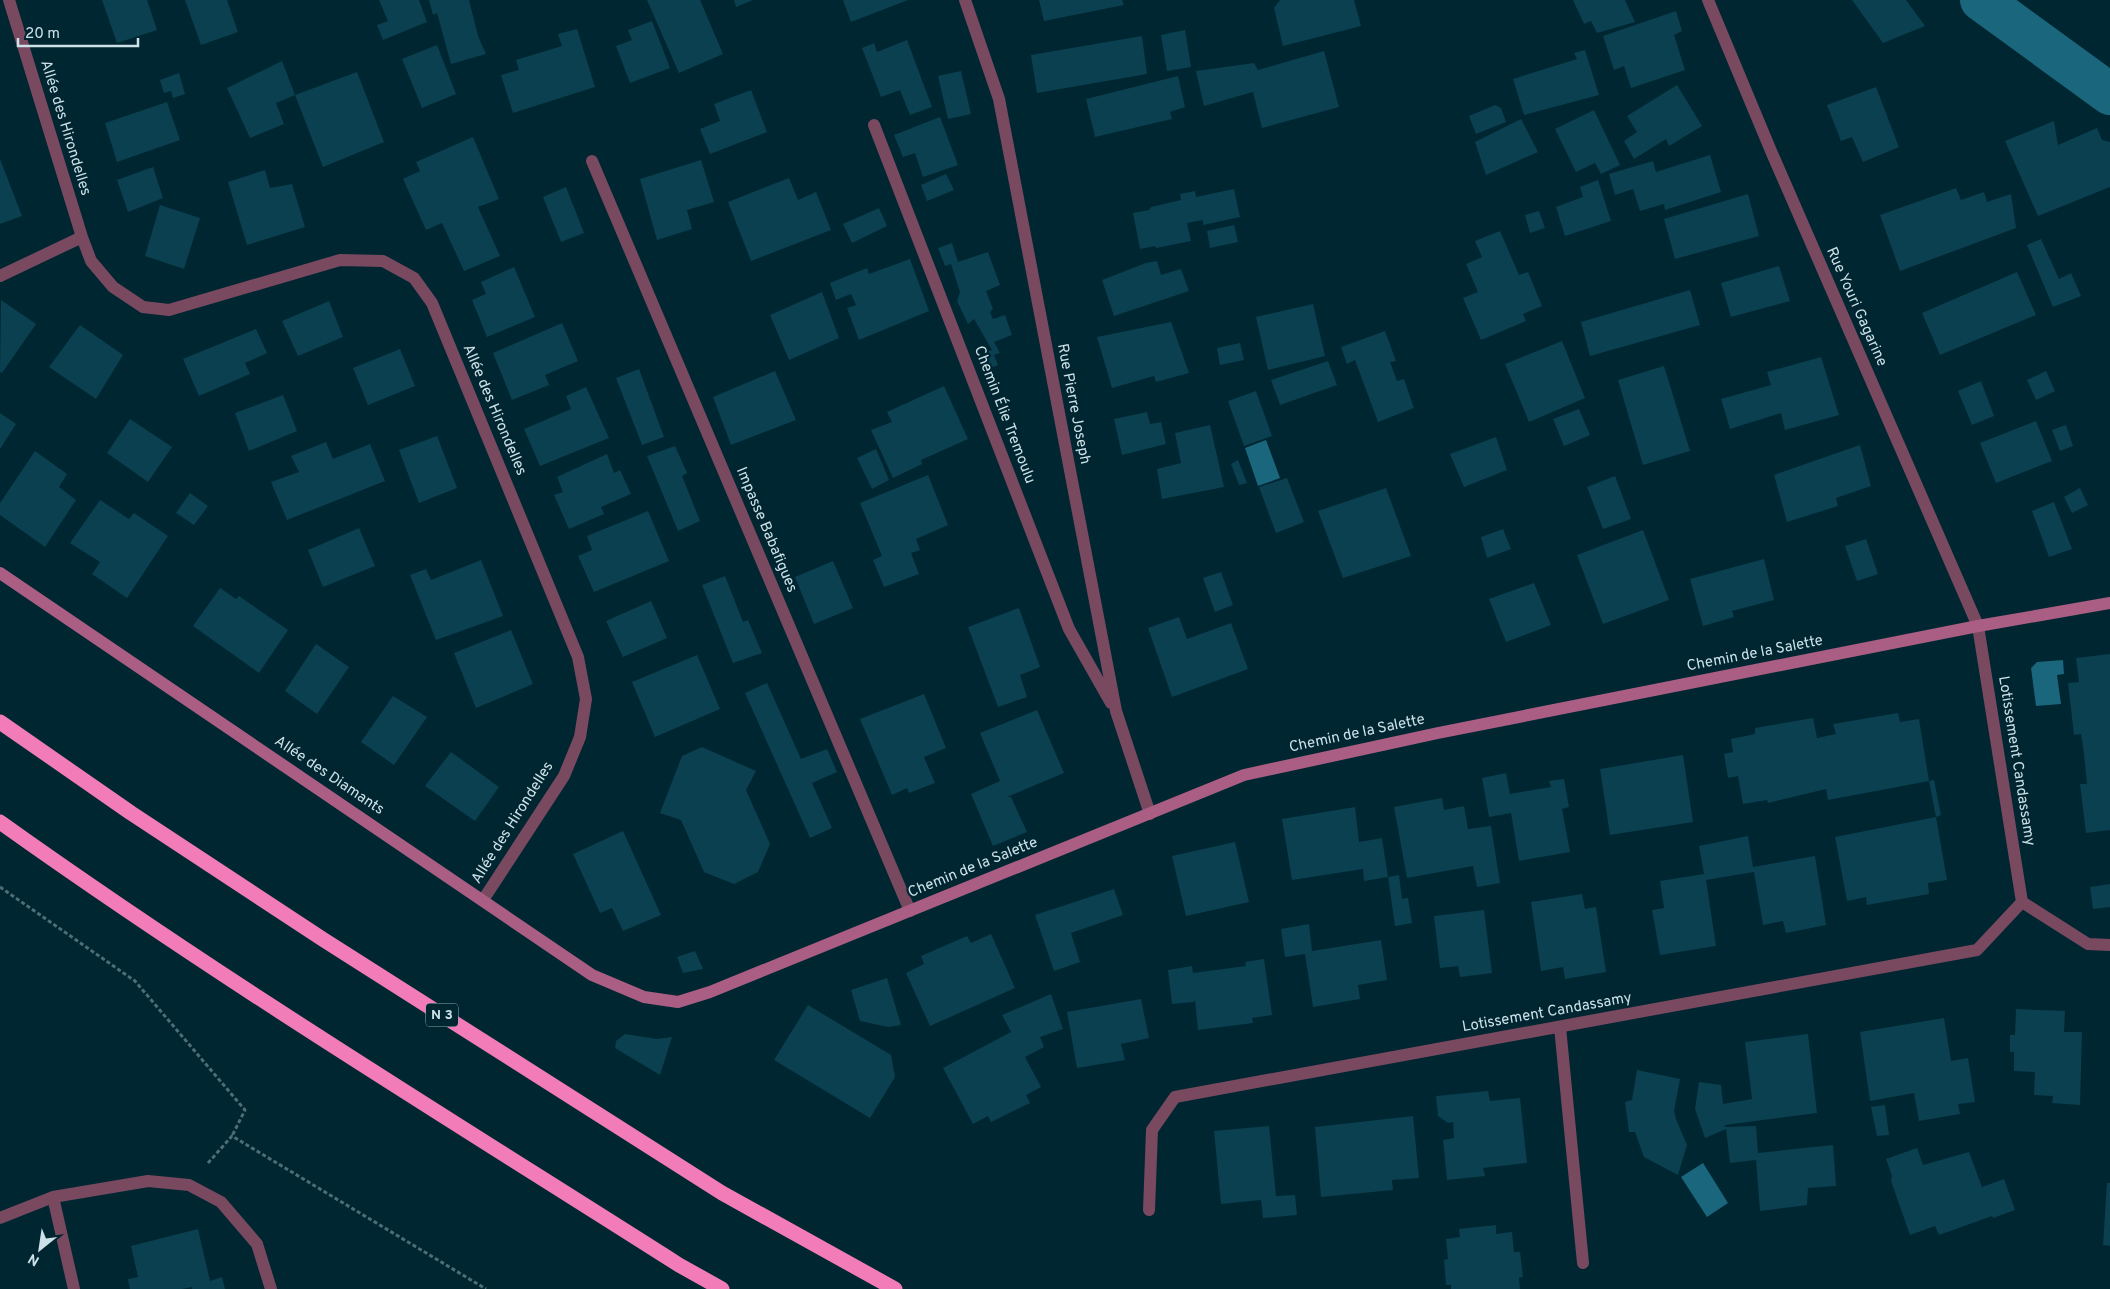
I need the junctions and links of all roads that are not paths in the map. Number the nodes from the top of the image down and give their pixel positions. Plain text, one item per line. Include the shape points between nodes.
1 (8, 0) edge
2 (965, 0) edge
3 (1708, 0) edge
4 (874, 125) dead end
5 (592, 161) dead end
6 (82, 237) junction
7 (0, 276) edge
8 (0, 573) edge
9 (2110, 603) edge
10 (1978, 626) junction
11 (1116, 711) junction
12 (0, 722) edge
13 (1150, 814) junction
14 (0, 822) edge
15 (483, 900) junction
16 (2022, 902) junction
17 (910, 911) junction
18 (2110, 945) edge
19 (644, 997) joint
20 (1560, 1027) junction
21 (53, 1197) junction
22 (1149, 1210) dead end
23 (0, 1218) edge
24 (1583, 1263) dead end
25 (74, 1289) edge
26 (271, 1289) edge
27 (722, 1289) edge
28 (895, 1289) edge

1 - 6 street, Allée des Hirondelles
2 - 11 street, Rue Pierre Joseph via 999,99
3 - 10 street, Rue Youri Gagarine
4 - 11 street, Chemin Élie Tremoulu via 1070,629
5 - 17 street, Impasse Babafigues
6 - 7 street
6 - 15 street, Allée des Hirondelles via 91,261 113,287 143,307 169,310 340,260 383,261 414,278 432,303 578,657 586,699 580,737 564,776
8 - 15 street, Allée des Diamants
9 - 10 street, Chemin de la Salette
10 - 13 street, Chemin de la Salette via 1438,733 1244,775
10 - 16 street, Lotissement Candassamy
11 - 13 street, Rue Pierre Joseph
12 - 28 highway, N 3 via 324,940 722,1193
13 - 17 street, Chemin de la Salette
14 - 27 highway via 84,882 279,1010 671,1260
15 - 19 street, Allée des Diamants via 592,975
16 - 18 street via 2088,944
16 - 20 street, Lotissement Candassamy via 1977,950
17 - 19 street, Chemin de la Salette via 710,992 678,1002
20 - 22 street, Lotissement Candassamy via 1176,1097 1152,1130
20 - 24 street
21 - 23 street
21 - 25 street
21 - 26 street via 148,1181 189,1185 221,1202 256,1244

